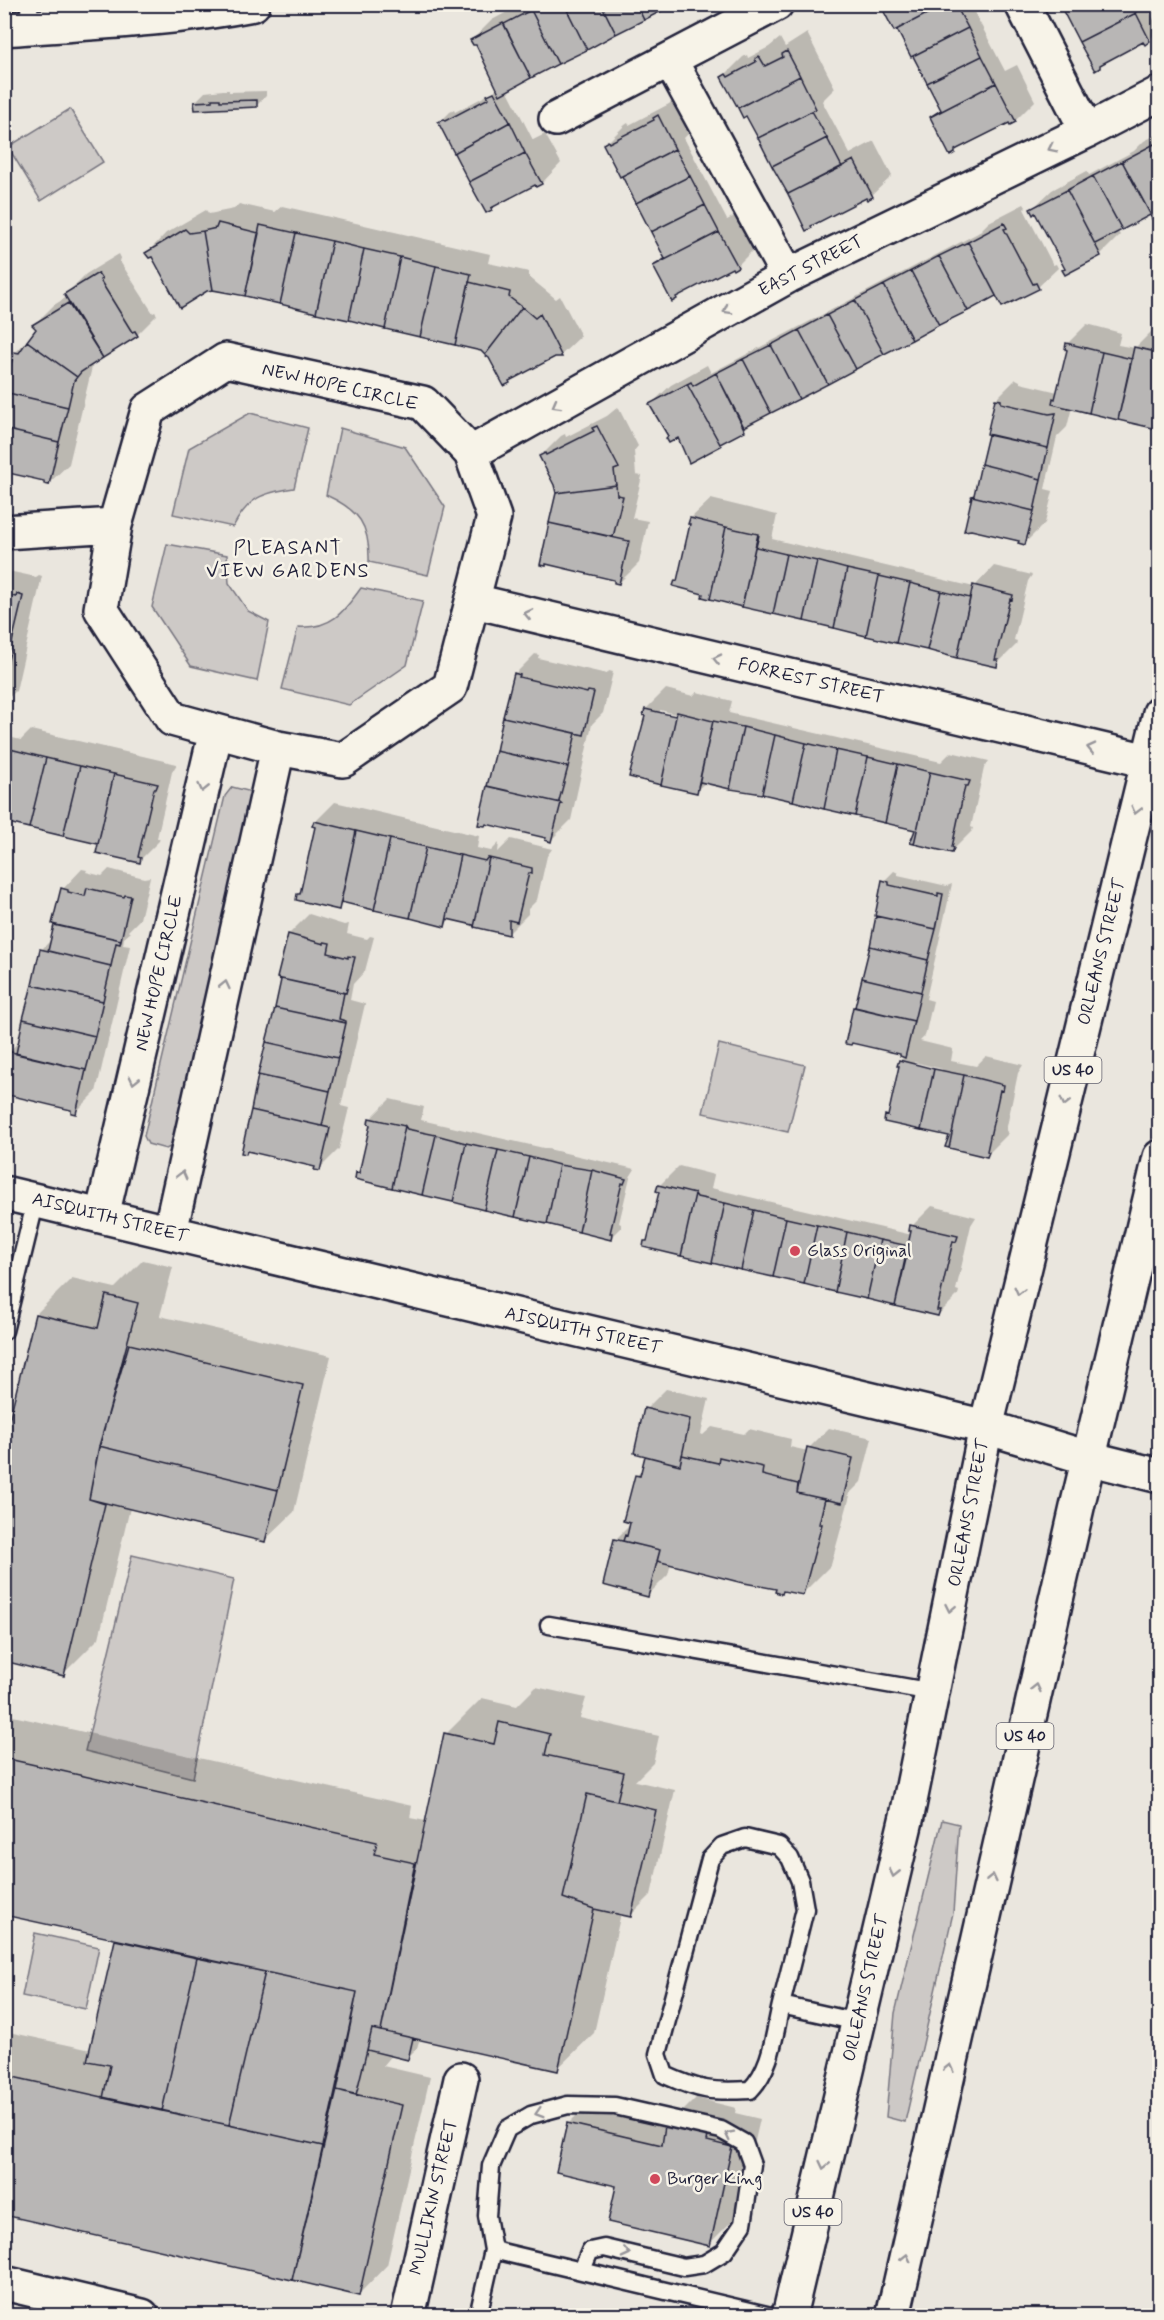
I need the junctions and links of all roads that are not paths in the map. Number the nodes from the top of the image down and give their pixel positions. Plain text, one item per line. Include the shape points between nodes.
1 (253, 4) edge
2 (776, 4) edge
3 (1022, 4) edge
4 (21, 20) edge
5 (670, 60) junction
6 (1160, 93) edge
7 (556, 119) dead end
8 (1087, 132) junction
9 (788, 276) junction
10 (471, 453) junction
11 (116, 525) junction
12 (4, 532) edge
13 (474, 601) junction
14 (1160, 712) edge
15 (216, 731) junction
16 (279, 748) junction
17 (1148, 761) junction
18 (1160, 1157) edge
19 (4, 1193) edge
20 (36, 1200) junction
21 (102, 1216) junction
22 (170, 1232) junction
23 (4, 1331) edge
24 (986, 1427) junction
25 (1088, 1458) junction
26 (1160, 1476) edge
27 (549, 1624) dead end
28 (933, 1692) junction
29 (781, 2005) junction
30 (858, 2022) junction
31 (461, 2079) dead end
32 (493, 2250) junction
33 (582, 2270) junction
34 (4, 2283) edge
35 (67, 2307) edge
36 (142, 2316) edge
37 (408, 2316) edge
38 (477, 2316) edge
39 (771, 2316) edge
40 (789, 2316) edge
41 (893, 2316) edge

1 - 4 street via 155,19
2 - 5 street
3 - 8 street
5 - 7 street
5 - 9 street
6 - 8 street, EAST STREET
8 -> 9 street, EAST STREET
9 -> 10 street, EAST STREET
10 - 11 street, NEW HOPE CIRCLE via 423,403 226,360 148,410
10 - 13 street, NEW HOPE CIRCLE via 494,517
11 - 12 street
11 - 15 street, NEW HOPE CIRCLE via 101,609 172,719
13 - 16 street, NEW HOPE CIRCLE via 450,687 343,760
17 -> 13 street, FORREST STREET
14 - 17 street, ORLEANS STREET / US 40
15 - 16 street, NEW HOPE CIRCLE
15 -> 21 street, NEW HOPE CIRCLE
22 -> 16 street
17 -> 24 street, ORLEANS STREET / US 40
18 - 25 street, US 40
19 - 20 street, AISQUITH STREET
20 - 21 street, AISQUITH STREET
20 - 23 lane
21 - 22 street, AISQUITH STREET
22 - 24 street, AISQUITH STREET
24 - 25 street, AISQUITH STREET
24 -> 28 street, ORLEANS STREET / US 40
25 - 26 street, AISQUITH STREET
41 -> 25 street, US 40
27 - 28 lane
28 -> 30 street, ORLEANS STREET / US 40
29 - 29 lane via 768,2063 750,2090 716,2092 665,2075 658,2054 710,1859 722,1846 745,1838 779,1846 790,1858 800,1881 805,1909
29 - 30 lane
30 -> 40 street, ORLEANS STREET / US 40
31 - 37 street, MULLIKIN STREET
32 - 33 lane
33 -> 32 lane via 590,2251 604,2248 684,2267 704,2264 724,2252 743,2223 752,2165 744,2143 721,2130 615,2106 568,2105 531,2115 507,2130 491,2166 487,2216
32 - 38 lane
33 - 39 lane
34 - 35 street
35 - 36 street

